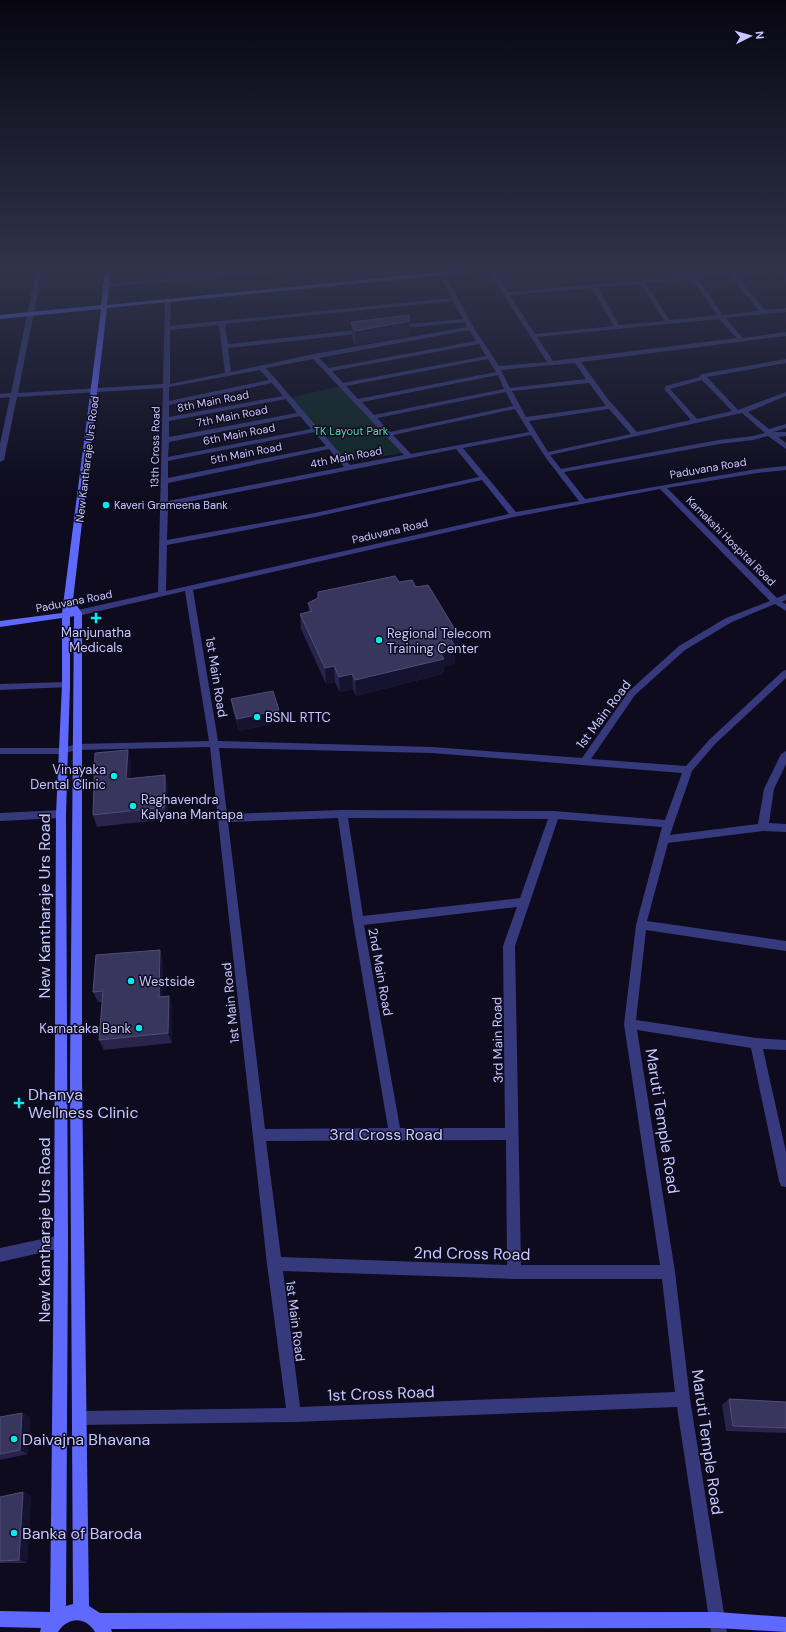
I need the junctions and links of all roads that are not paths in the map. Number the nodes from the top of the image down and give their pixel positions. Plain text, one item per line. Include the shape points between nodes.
1 (24, 347) edge
2 (100, 347) edge
3 (168, 347) edge
4 (225, 347) edge
5 (335, 347) edge
6 (452, 347) edge
7 (483, 347) edge
8 (540, 347) edge
9 (686, 347) edge
10 (314, 356) junction
11 (490, 357) junction
12 (577, 361) junction
13 (786, 361) edge
14 (551, 363) junction
15 (261, 367) junction
16 (328, 370) junction
17 (498, 370) junction
18 (228, 374) junction
19 (703, 378) junction
20 (273, 381) junction
21 (590, 382) junction
22 (342, 385) junction
23 (167, 386) junction
24 (508, 390) junction
25 (95, 391) junction
26 (786, 394) edge
27 (14, 395) junction
28 (0, 396) edge
29 (287, 397) junction
30 (358, 401) junction
31 (166, 403) junction
32 (517, 407) junction
33 (610, 407) junction
34 (740, 411) junction
35 (302, 414) junction
36 (373, 417) junction
37 (526, 419) junction
38 (166, 420) junction
39 (695, 421) junction
40 (786, 426) edge
41 (316, 430) junction
42 (533, 433) junction
43 (771, 433) junction
44 (389, 434) junction
45 (786, 434) edge
46 (636, 435) junction
47 (166, 440) junction
48 (458, 447) junction
49 (786, 447) edge
50 (331, 448) junction
51 (547, 454) junction
52 (409, 456) junction
53 (0, 460) edge
54 (165, 460) junction
55 (348, 467) junction
56 (786, 468) edge
57 (559, 470) junction
58 (483, 478) junction
59 (165, 481) junction
60 (662, 487) junction
61 (583, 501) junction
62 (164, 504) junction
63 (514, 515) junction
64 (163, 543) junction
65 (189, 588) junction
66 (162, 594) junction
67 (786, 597) edge
68 (774, 600) junction
69 (786, 608) edge
70 (72, 614) junction
71 (0, 624) edge
72 (785, 676) edge
73 (66, 685) junction
74 (0, 687) edge
75 (214, 744) junction
76 (76, 747) junction
77 (0, 751) edge
78 (63, 751) junction
79 (786, 754) edge
80 (584, 762) junction
81 (688, 770) junction
82 (61, 814) junction
83 (342, 814) junction
84 (554, 815) junction
85 (0, 817) edge
86 (223, 818) junction
87 (668, 824) junction
88 (763, 827) junction
89 (786, 828) edge
90 (664, 840) junction
91 (524, 902) junction
92 (358, 921) junction
93 (641, 925) junction
94 (786, 946) edge
95 (630, 1024) junction
96 (756, 1043) junction
97 (786, 1045) edge
98 (395, 1134) junction
99 (512, 1134) junction
100 (259, 1135) junction
101 (786, 1181) edge
102 (61, 1242) junction
103 (0, 1255) edge
104 (274, 1264) junction
105 (514, 1272) junction
106 (668, 1272) junction
107 (683, 1399) junction
108 (294, 1415) junction
109 (80, 1418) junction
110 (81, 1611) junction
111 (0, 1619) edge
112 (786, 1625) edge
113 (53, 1626) edge
114 (718, 1626) edge
115 (102, 1627) edge

1 - 27 street
2 - 25 main road, New Kantharaje Urs Road
3 - 23 street, 13th Cross Road
4 - 18 street
5 - 10 street
6 - 16 street
7 - 11 street
8 - 14 street
9 - 12 street
10 - 15 street
10 - 16 street
11 - 17 street
11 - 22 street
12 - 14 street
12 - 21 street
13 - 19 street via 702,376
14 - 17 street
15 - 18 street
15 - 20 street
16 - 22 street
17 - 24 street
17 - 30 street
18 - 23 street
19 - 34 street
19 - 39 street via 667,389
20 - 29 street
20 - 31 street
21 - 24 street
21 - 33 street
22 - 30 street
23 - 25 street
23 - 31 street, 13th Cross Road
24 - 32 street
24 - 36 street
25 - 27 street
25 - 70 main road, New Kantharaje Urs Road via 69,600
26 - 34 street
27 - 28 street
27 - 53 street
29 - 35 street
29 - 38 street, 8th Main Road
30 - 36 street
31 - 38 street, 13th Cross Road
32 - 37 street
32 - 44 street
33 - 37 street
33 - 46 street
34 - 39 street
34 - 43 street
35 - 41 street
35 - 47 street, 7th Main Road
36 - 44 street
37 - 42 street
38 - 47 street, 13th Cross Road
39 - 46 street
40 - 43 street
41 - 50 street
41 - 54 street, 6th Main Road
42 - 48 street, 4th Main Road
42 - 51 street
43 - 45 street
43 - 49 street
43 - 57 street
44 - 52 street
46 - 51 street
47 - 54 street, 13th Cross Road
48 - 52 street, 4th Main Road
48 - 58 street
50 - 55 street
50 - 59 street, 5th Main Road
51 - 57 street
52 - 55 street, 4th Main Road
54 - 59 street, 13th Cross Road
55 - 62 street, 4th Main Road
56 - 60 street, Paduvana Road
57 - 61 street
58 - 63 street
58 - 64 street via 315,515
59 - 62 street, 13th Cross Road
60 - 61 street, Paduvana Road
60 - 68 street, Kamakshi Hospital Road
61 - 63 street, Paduvana Road
62 - 64 street, 13th Cross Road
63 - 65 street, Paduvana Road
64 - 66 street, 13th Cross Road
65 - 66 street, Paduvana Road
65 - 75 street, 1st Main Road
66 - 70 street, Paduvana Road
67 - 68 street, 1st Main Road
68 - 69 street, Kamakshi Hospital Road
68 - 80 street, 1st Main Road via 729,620 682,648 632,694
70 - 71 main road, Paduvana Road
70 - 73 main road, New Kantharaje Urs Road
70 - 76 main road, New Kantharaje Urs Road
72 - 81 street, Maruti Temple Road via 712,742
73 - 74 street
73 - 78 main road, New Kantharaje Urs Road
75 - 76 street
75 - 80 street via 432,750
75 - 86 street, 1st Main Road
76 - 78 street
76 - 109 main road, New Kantharaje Urs Road
77 - 78 street
78 - 82 main road, New Kantharaje Urs Road
79 - 88 street via 769,789
80 - 81 street
81 - 87 street, Maruti Temple Road
82 - 85 street
82 - 102 main road, New Kantharaje Urs Road
83 - 84 street
83 - 86 street
83 - 92 street, 2nd Main Road
84 - 87 street
84 - 91 street, 3rd Main Road
86 - 100 street, 1st Main Road
87 - 90 street, Maruti Temple Road
88 - 89 street
88 - 90 street
90 - 93 street, Maruti Temple Road
91 - 92 street
91 - 99 street, 3rd Main Road via 509,946
92 - 98 street, 2nd Main Road
93 - 94 street
93 - 95 street, Maruti Temple Road
95 - 96 street
95 - 106 street, Maruti Temple Road
96 - 97 street
96 - 101 street
98 - 99 street, 3rd Cross Road
98 - 100 street, 3rd Cross Road
99 - 105 street, 3rd Main Road
100 - 104 street, 1st Main Road
102 - 103 street
102 - 113 main road, New Kantharaje Urs Road
104 - 105 street, 2nd Cross Road
104 - 108 street, 1st Main Road
105 - 106 street, 2nd Cross Road
106 - 107 street, Maruti Temple Road
107 - 108 street, 1st Cross Road
107 - 114 street, Maruti Temple Road
108 - 109 street, 1st Cross Road
109 - 110 main road, New Kantharaje Urs Road
110 - 113 main road via 65,1614
110 - 115 main road via 91,1614
111 - 113 main road
112 - 114 main road
114 - 115 main road

